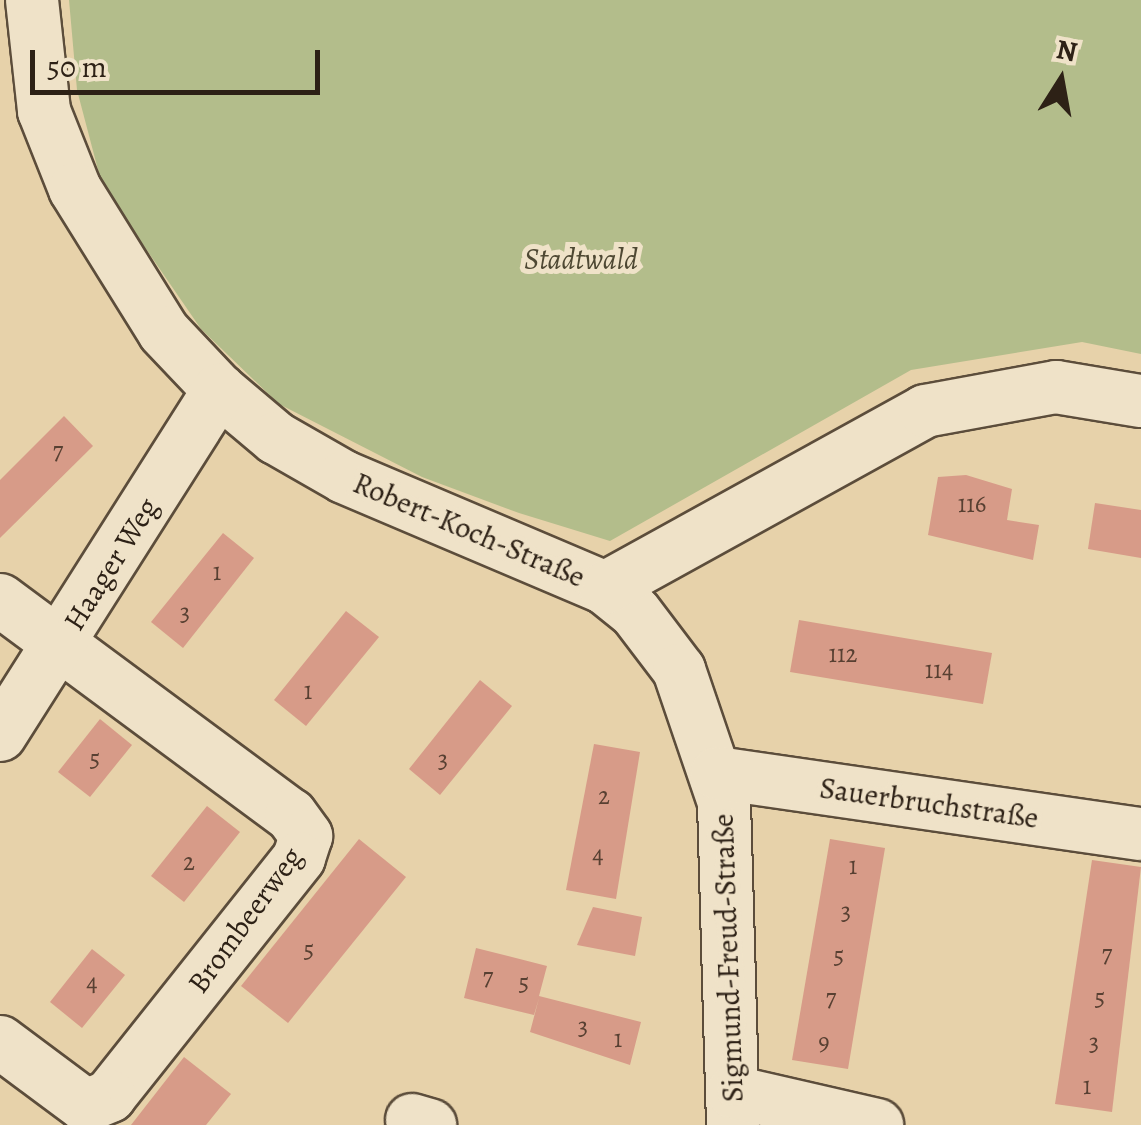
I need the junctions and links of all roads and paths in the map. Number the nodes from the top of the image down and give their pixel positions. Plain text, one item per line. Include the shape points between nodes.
1 (32, 0) edge
2 (18, 72) edge
3 (219, 390) junction
4 (1141, 401) edge
5 (605, 588) junction
6 (0, 600) edge
7 (59, 649) junction
8 (0, 735) edge
9 (718, 773) junction
10 (1141, 834) edge
11 (0, 1042) edge
12 (733, 1109) edge
13 (877, 1125) edge

1 - 2 street, Robert-Koch-Straße
2 - 3 street, Robert-Koch-Straße via 44,111 114,260
3 - 5 street, Robert-Koch-Straße via 276,438 344,477
3 - 7 street, Haager Weg
4 - 5 street, Robert-Koch-Straße via 1056,388 925,412
5 - 9 street, Sigmund-Freud-Straße via 635,612 679,670
6 - 7 street
7 - 8 street, Haager Weg
7 - 11 street, Brombeerweg via 291,815 306,836 299,858 110,1096 86,1106
9 - 10 street, Sauerbruchstraße
9 - 12 street, Sigmund-Freud-Straße via 727,834
12 - 13 street

